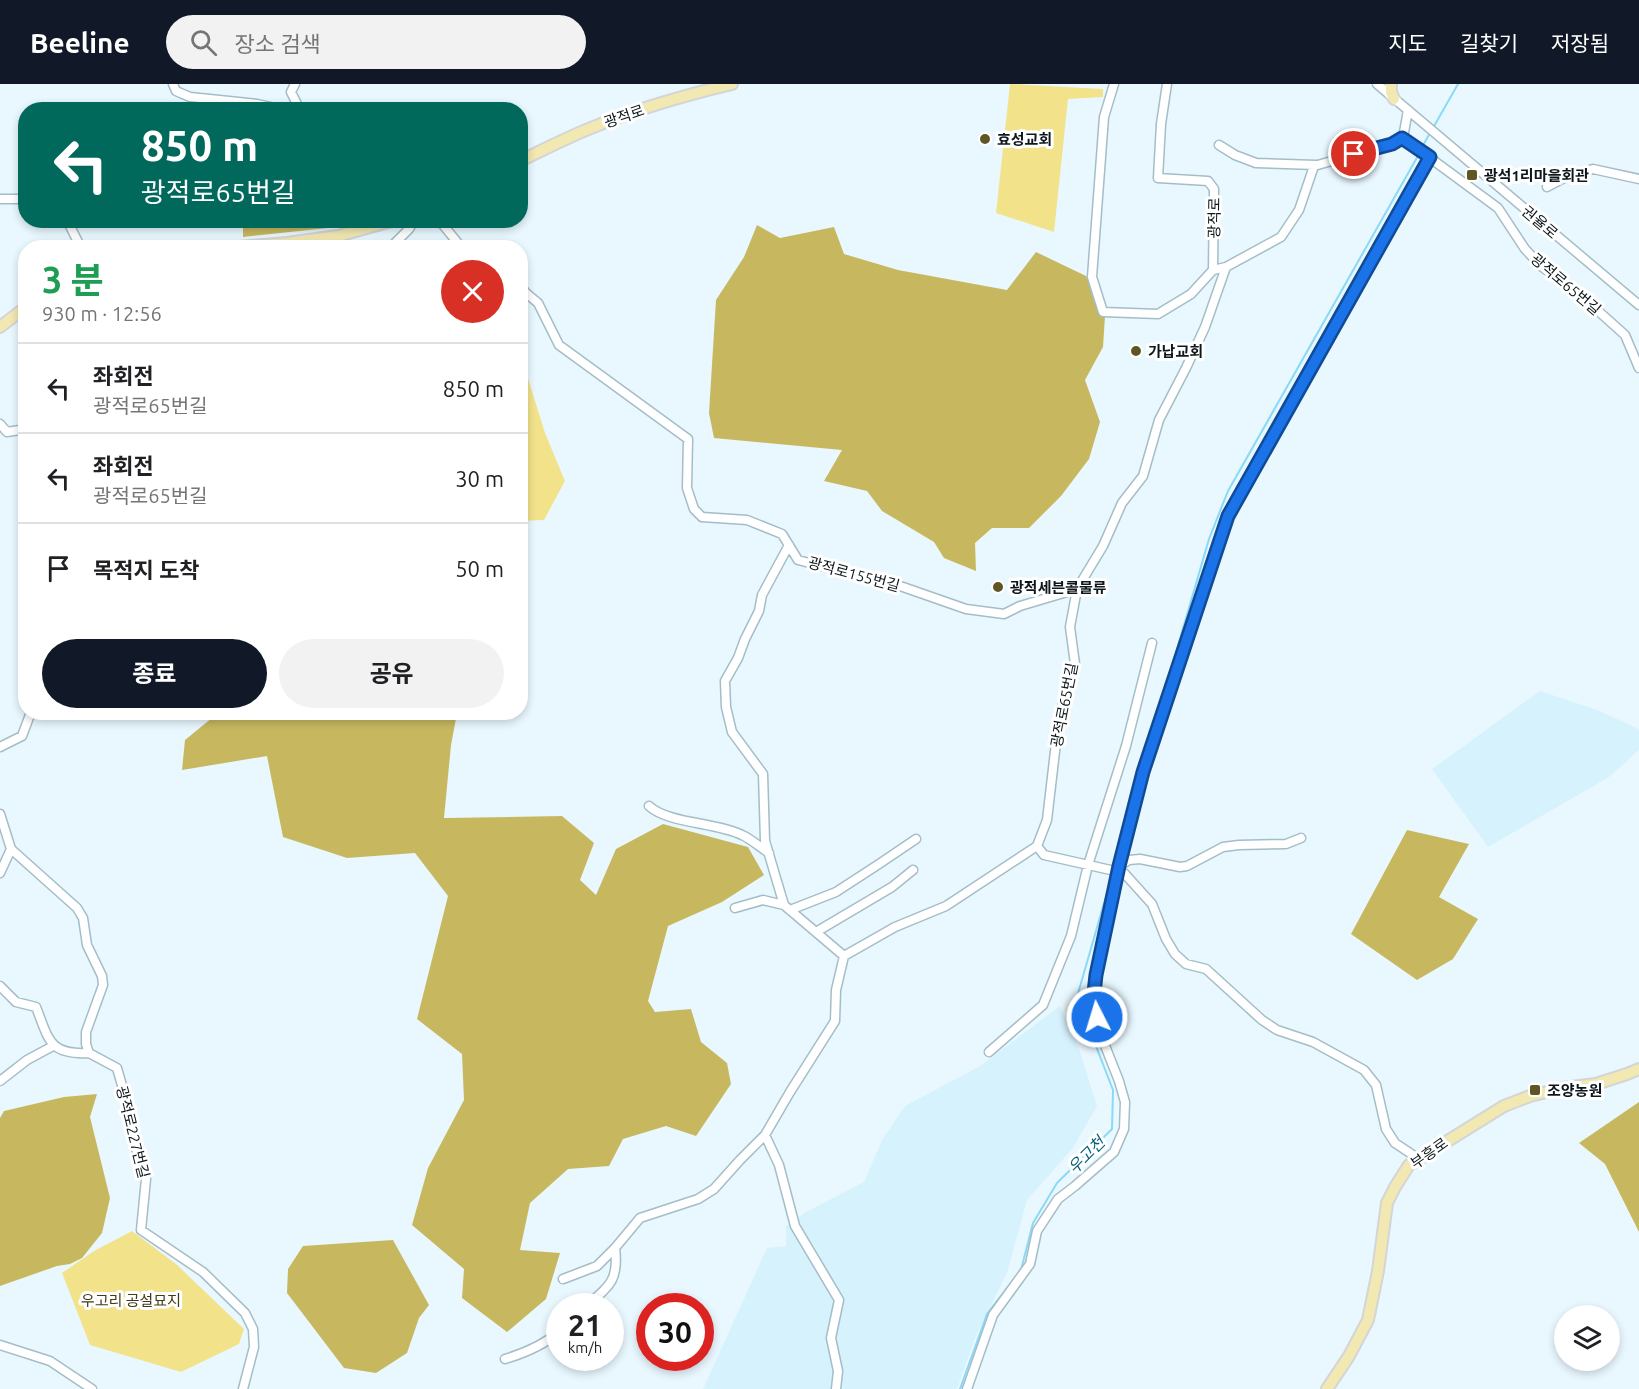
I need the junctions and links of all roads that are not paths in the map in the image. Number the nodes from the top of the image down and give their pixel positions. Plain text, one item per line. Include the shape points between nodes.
1 (173, 84) edge
2 (732, 84) edge
3 (1114, 84) edge
4 (1167, 84) edge
5 (1377, 84) edge
6 (1392, 84) edge
7 (294, 85) edge
8 (1394, 99) junction
9 (238, 102) edge
10 (297, 102) edge
11 (1408, 110) junction
12 (1402, 138) junction
13 (1219, 145) dead end
14 (1427, 155) junction
15 (528, 157) edge
16 (1316, 165) junction
17 (1639, 179) edge
18 (1547, 187) dead end
19 (0, 199) edge
20 (18, 200) edge
21 (366, 228) edge
22 (410, 228) edge
23 (446, 228) edge
24 (309, 240) edge
25 (398, 240) edge
26 (455, 240) edge
27 (1226, 267) junction
28 (1213, 270) junction
29 (528, 295) edge
30 (1639, 305) edge
31 (18, 313) edge
32 (0, 327) edge
33 (1639, 368) edge
34 (0, 423) edge
35 (18, 430) edge
36 (789, 545) junction
37 (1077, 589) junction
38 (1152, 643) dead end
39 (29, 720) edge
40 (0, 747) edge
41 (649, 807) dead end
42 (0, 814) edge
43 (1301, 838) dead end
44 (916, 839) dead end
45 (1037, 846) junction
46 (11, 849) junction
47 (769, 853) junction
48 (1090, 866) junction
49 (1117, 869) junction
50 (913, 870) dead end
51 (0, 873) edge
52 (735, 908) dead end
53 (787, 908) junction
54 (816, 932) junction
55 (844, 956) junction
56 (0, 986) edge
57 (53, 1046) junction
58 (989, 1052) dead end
59 (89, 1053) junction
60 (1639, 1069) edge
61 (0, 1081) edge
62 (765, 1135) junction
63 (1419, 1159) junction
64 (615, 1248) junction
65 (563, 1279) dead end
66 (600, 1293) edge
67 (546, 1342) edge
68 (0, 1345) edge
69 (505, 1359) dead end
70 (92, 1389) edge
71 (243, 1389) edge
72 (836, 1389) edge
73 (967, 1389) edge
74 (1328, 1389) edge

1 - 9 street via 176,91 190,97
2 - 15 main road, 광적로 via 597,126
3 - 28 street via 1104,117 1092,277 1103,312 1158,314 1191,294
4 - 28 street, 광적로 via 1158,178 1208,181 1214,189
5 - 8 street
6 - 8 main road
7 - 10 street via 291,92
8 - 11 street
11 - 12 street
11 - 30 street, 권율로
12 - 14 street, 광적로65번길
12 - 16 street
13 - 16 street via 1256,163
14 - 33 street, 광적로65번길 via 1498,208 1541,266 1578,292 1625,335
14 - 49 street via 1228,516 1143,772
16 - 27 street via 1299,210 1281,237
17 - 18 street via 1593,169
19 - 20 street
21 - 24 main road
22 - 25 street
23 - 26 street
27 - 28 street
27 - 37 street, 광적로65번길 via 1200,338 1159,420 1143,476 1122,503 1103,546
29 - 36 street, 광적로155번길 via 538,303 559,345 688,440 687,488 694,509 702,517 747,520 782,534
31 - 32 main road
34 - 35 street via 7,432
36 - 37 street, 광적로155번길 via 798,560 903,587 966,609 1004,614
36 - 47 street via 762,595 759,611 725,681 732,732 763,774 765,841
37 - 45 street, 광적로65번길 via 1070,627 1075,664 1059,717 1047,820
38 - 48 street
39 - 40 street via 22,736
41 - 47 street via 657,814 741,834
42 - 46 street
43 - 49 street via 1286,844 1223,847 1187,866 1140,859 1129,860
44 - 53 street via 836,892
45 - 48 street via 1044,855
45 - 55 street via 945,906 895,927
46 - 51 street
46 - 59 street via 77,908 83,918 87,945 104,985 86,1032
47 - 53 street
48 - 49 street
48 - 58 street via 1071,936 1043,1005
49 - 63 street via 1152,904 1166,939 1186,964 1206,969 1277,1030 1313,1042 1364,1070 1376,1085 1386,1129 1395,1143
49 - 73 street via 1094,993 1104,1043 1125,1102 1124,1130 1114,1152 1058,1199 1038,1231 1030,1264 993,1315
50 - 54 street via 892,887
52 - 53 street via 763,900
53 - 54 street
54 - 55 street
55 - 62 street via 836,990 835,1021
56 - 57 street via 16,1002 36,1007
57 - 59 street, 광적로227번길 via 73,1054
57 - 61 street
59 - 71 street, 광적로227번길 via 117,1068 125,1094 132,1136 146,1179 141,1230 203,1272 245,1312 253,1329 254,1347
60 - 63 main road, 부흥로 via 1596,1084 1530,1096 1471,1126
62 - 64 street via 714,1189 698,1199 640,1218
62 - 72 street via 779,1165 795,1226 839,1300 831,1338 838,1371
63 - 74 main road, 부흥로 via 1409,1165 1387,1203 1368,1320
64 - 65 street via 597,1266
64 - 66 street via 615,1275
67 - 69 street
68 - 70 street via 50,1361

